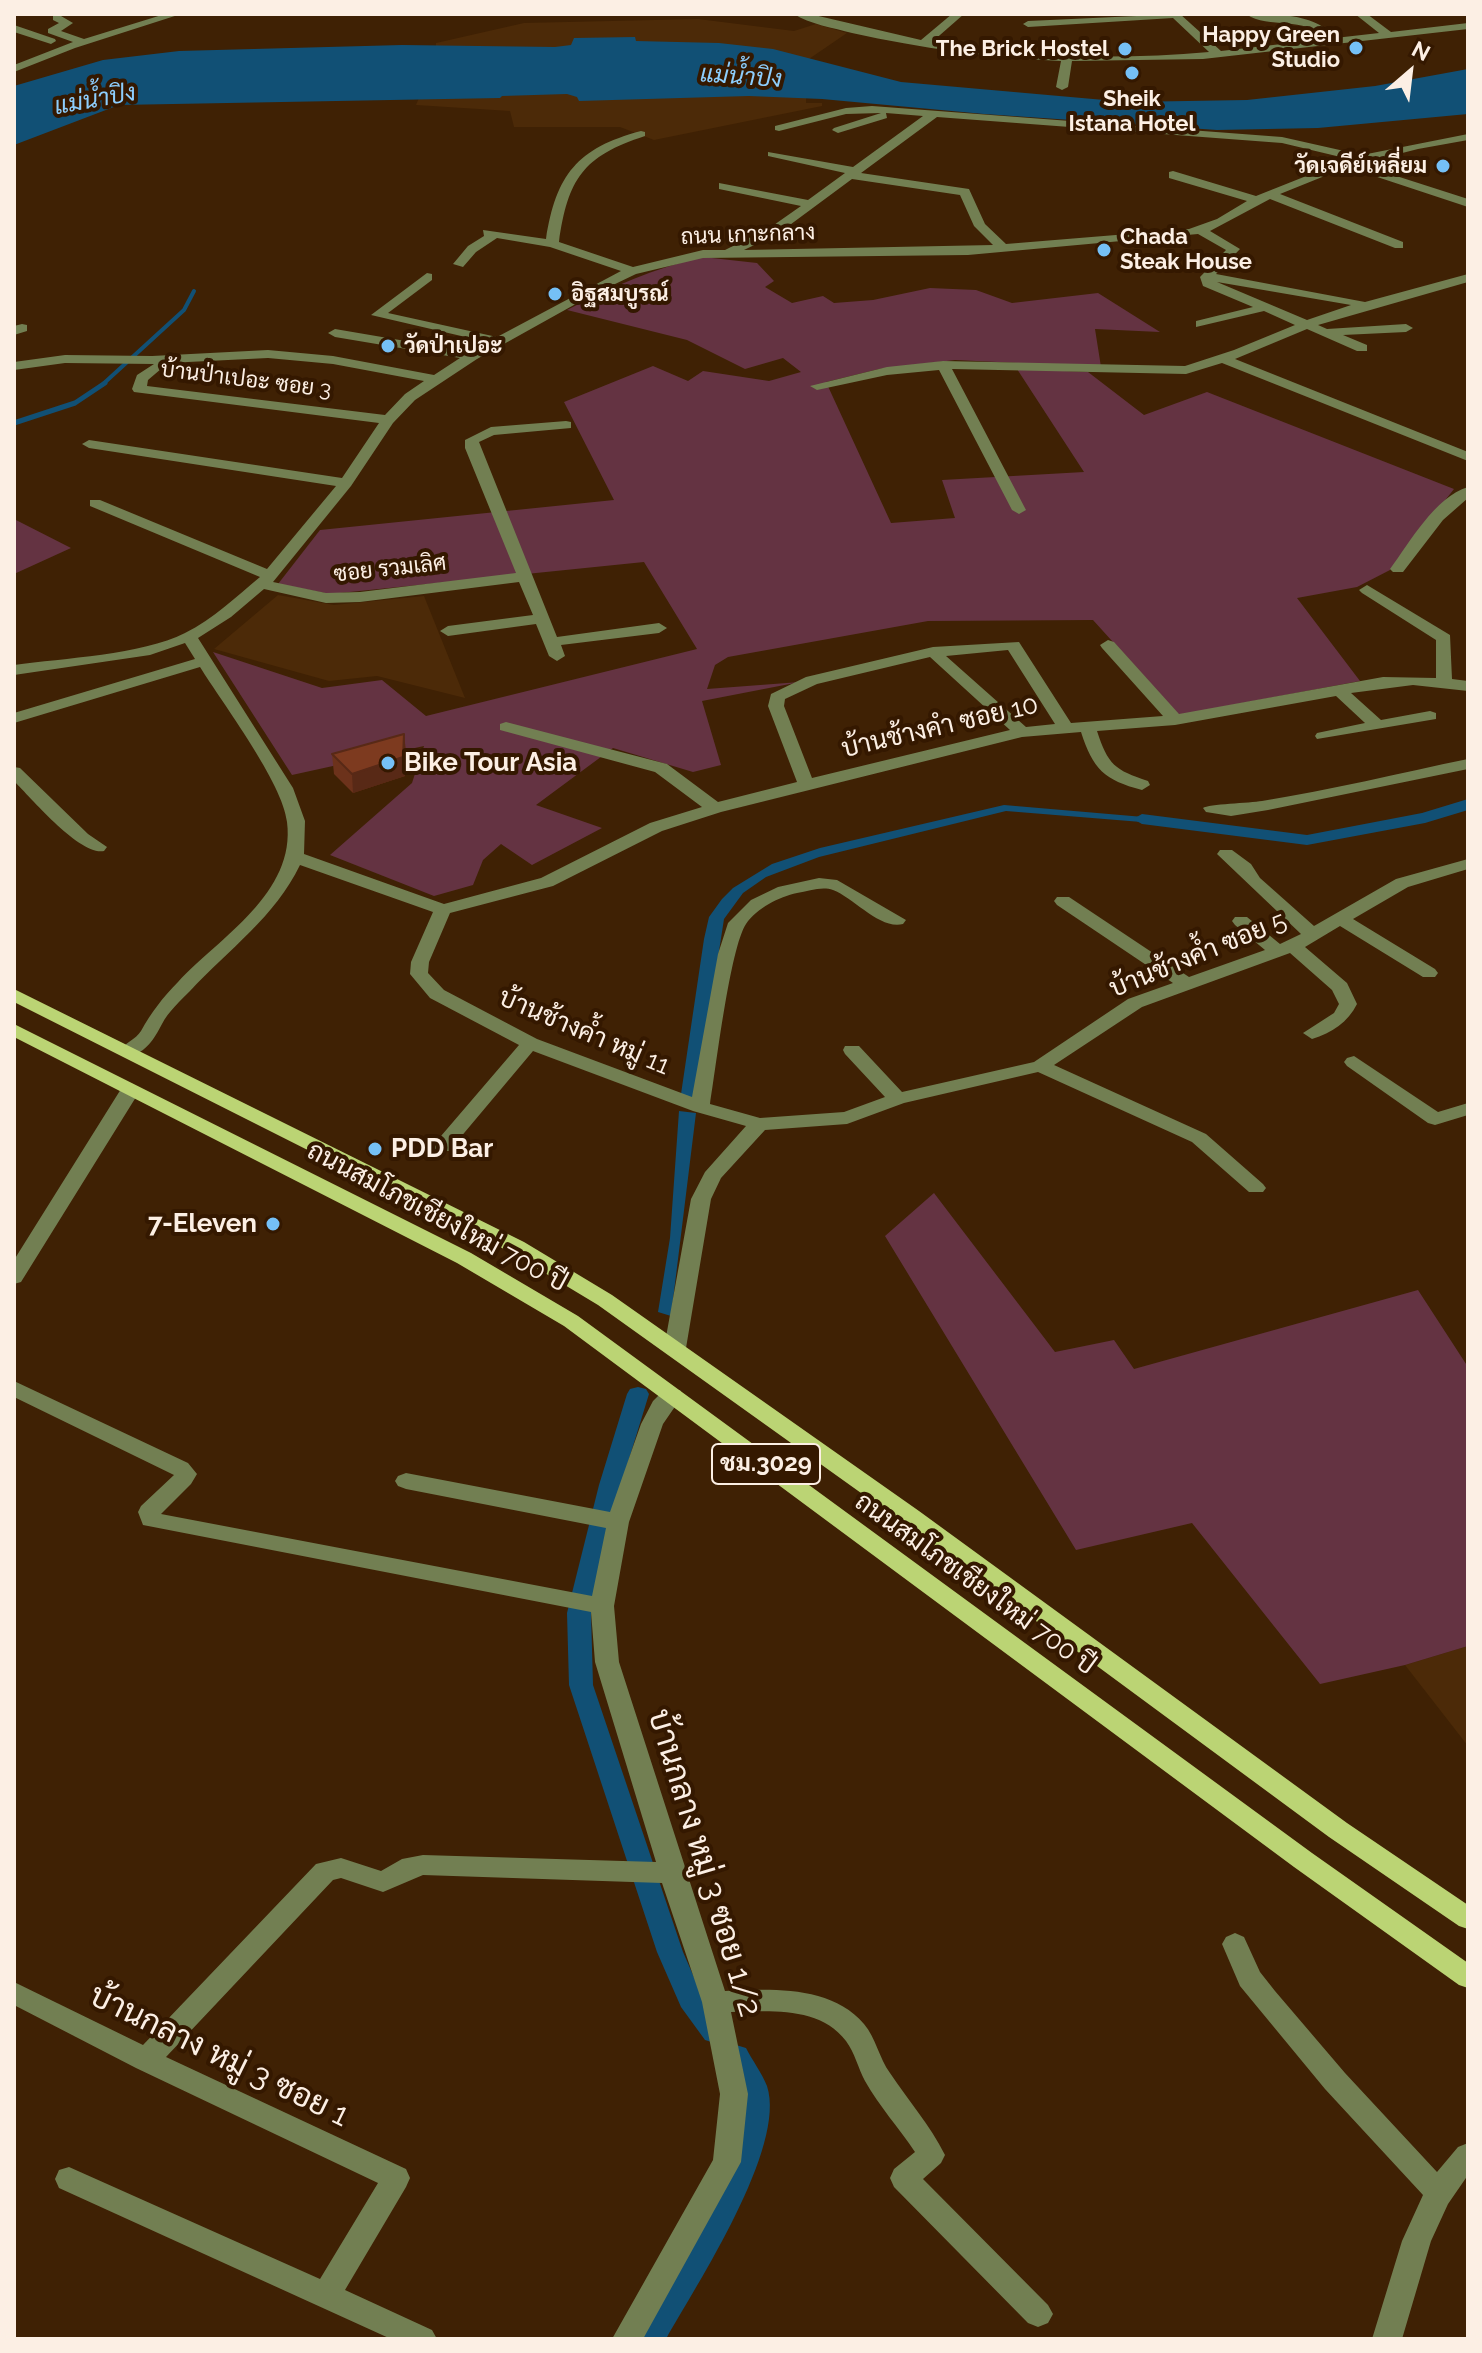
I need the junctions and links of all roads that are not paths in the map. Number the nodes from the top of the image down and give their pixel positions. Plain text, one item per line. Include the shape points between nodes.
1 (176, 14) edge
2 (799, 14) edge
3 (853, 14) edge
4 (959, 14) edge
5 (1251, 14) edge
6 (1360, 14) edge
7 (1175, 15) edge
8 (57, 18) dead end
9 (834, 24) junction
10 (1028, 24) dead end
11 (1468, 26) edge
12 (14, 28) edge
13 (1388, 35) junction
14 (51, 41) dead end
15 (1332, 41) junction
16 (83, 42) junction
17 (925, 42) junction
18 (1218, 54) junction
19 (1029, 55) junction
20 (1067, 57) junction
21 (14, 69) edge
22 (1023, 70) dead end
23 (1062, 87) dead end
24 (826, 104) dead end
25 (872, 109) junction
26 (898, 112) junction
27 (932, 115) junction
28 (1026, 121) junction
29 (779, 128) dead end
30 (838, 130) dead end
31 (641, 134) dead end
32 (1017, 135) dead end
33 (1468, 137) edge
34 (772, 154) dead end
35 (1364, 159) junction
36 (1348, 164) junction
37 (852, 173) junction
38 (1173, 175) dead end
39 (723, 186) dead end
40 (1263, 198) junction
41 (1468, 203) edge
42 (811, 204) junction
43 (1201, 231) junction
44 (552, 244) junction
45 (1399, 245) dead end
46 (752, 248) junction
47 (1003, 248) junction
48 (459, 264) dead end
49 (632, 271) junction
50 (427, 277) dead end
51 (1206, 277) junction
52 (1468, 278) edge
53 (1364, 304) junction
54 (1262, 308) junction
55 (1201, 324) dead end
56 (1303, 325) junction
57 (1406, 328) dead end
58 (1321, 332) junction
59 (335, 333) dead end
60 (359, 337) junction
61 (499, 341) junction
62 (396, 343) junction
63 (1362, 348) dead end
64 (338, 355) dead end
65 (472, 356) junction
66 (1221, 358) junction
67 (164, 359) junction
68 (366, 365) junction
69 (943, 365) junction
70 (14, 366) edge
71 (433, 379) junction
72 (817, 386) dead end
73 (388, 420) junction
74 (566, 425) dead end
75 (89, 444) dead end
76 (1468, 457) edge
77 (346, 483) junction
78 (1468, 491) edge
79 (95, 503) dead end
80 (1019, 510) dead end
81 (1398, 569) dead end
82 (523, 577) junction
83 (266, 580) junction
84 (1367, 590) dead end
85 (541, 619) junction
86 (659, 628) dead end
87 (448, 631) dead end
88 (189, 637) junction
89 (1108, 645) dead end
90 (933, 652) junction
91 (205, 661) junction
92 (14, 670) edge
93 (1444, 682) junction
94 (1468, 686) edge
95 (1339, 690) junction
96 (1430, 716) dead end
97 (14, 718) edge
98 (1175, 720) junction
99 (1087, 725) junction
100 (1376, 725) junction
101 (506, 727) dead end
102 (1065, 727) junction
103 (1022, 732) junction
104 (1323, 736) dead end
105 (1468, 764) edge
106 (14, 772) edge
107 (806, 784) junction
108 (1142, 785) dead end
109 (715, 808) junction
110 (1212, 808) dead end
111 (98, 847) dead end
112 (1226, 854) dead end
113 (295, 857) junction
114 (1468, 864) edge
115 (1063, 901) dead end
116 (443, 910) junction
117 (1341, 919) junction
118 (897, 920) dead end
119 (1241, 921) dead end
120 (1313, 935) junction
121 (1285, 949) junction
122 (1429, 973) dead end
123 (1186, 983) junction
124 (14, 995) edge
125 (14, 1030) edge
126 (1312, 1033) dead end
127 (530, 1043) junction
128 (852, 1050) dead end
129 (128, 1051) junction
130 (1354, 1062) dead end
131 (1040, 1066) junction
132 (131, 1089) junction
133 (898, 1099) junction
134 (700, 1107) junction
135 (1468, 1109) edge
136 (759, 1124) junction
137 (442, 1147) dead end
138 (1256, 1188) dead end
139 (14, 1277) edge
140 (675, 1348) junction
141 (14, 1388) edge
142 (672, 1395) junction
143 (406, 1481) dead end
144 (618, 1522) junction
145 (602, 1606) junction
146 (672, 1873) junction
147 (1468, 1919) edge
148 (1235, 1944) dead end
149 (1468, 1977) edge
150 (14, 1993) edge
151 (715, 2002) junction
152 (146, 2060) junction
153 (1468, 2155) edge
154 (69, 2179) dead end
155 (1437, 2191) junction
156 (326, 2296) junction
157 (1038, 2314) dead end
158 (422, 2339) edge
159 (627, 2339) edge
160 (1387, 2339) edge

1 - 16 street
2 - 9 street
3 - 9 street
4 - 17 street
5 - 15 street via 1317,24
6 - 13 street
7 - 10 street
7 - 18 street
8 - 16 street via 68,23 52,31
9 - 17 street
11 - 13 street
12 - 14 street
13 - 15 street
15 - 18 street
16 - 21 street
17 - 19 street
18 - 20 street
19 - 20 street
19 - 22 street
20 - 23 street
24 - 25 street
25 - 26 street
25 - 29 street
26 - 27 street
26 - 30 street
27 - 28 street
27 - 37 street
28 - 32 street
28 - 35 street via 1282,140
31 - 44 street via 595,149 582,160 566,185
33 - 35 street, ถนน เกาะกลาง
34 - 37 street
35 - 36 street, ถนน เกาะกลาง
36 - 40 street, ถนน เกาะกลาง
36 - 41 street
37 - 42 street
37 - 47 street via 965,192 980,226
38 - 40 street
39 - 42 street
40 - 43 street, ถนน เกาะกลาง
40 - 45 street
42 - 46 street
43 - 47 street, ถนน เกาะกลาง
43 - 51 street via 1234,249
44 - 48 street via 491,234
44 - 49 street
46 - 47 street, ถนน เกาะกลาง
46 - 49 street, ถนน เกาะกลาง via 683,257
49 - 61 street, ถนน เกาะกลาง
50 - 61 street via 378,315
51 - 53 street
51 - 54 street via 1208,283
52 - 53 street
53 - 56 street
54 - 55 street
54 - 56 street
56 - 58 street
56 - 66 street
57 - 58 street
58 - 63 street
59 - 60 street
60 - 62 street
60 - 64 street
61 - 65 street, ถนน เกาะกลาง
62 - 65 street
62 - 68 street
65 - 71 street, ถนน เกาะกลาง
66 - 69 street via 1186,370 1163,371
66 - 76 street
67 - 68 street via 268,354
67 - 70 street via 65,359
67 - 73 street, บ้านป่าเปอะ ซอย 3 via 142,378 139,389
68 - 71 street
69 - 72 street
69 - 80 street
71 - 73 street, ถนน เกาะกลาง
73 - 77 street, ถนน เกาะกลาง
74 - 82 street via 491,431 472,440
75 - 77 street
77 - 83 street, ถนน เกาะกลาง
78 - 81 street via 1439,515
79 - 83 street, ซอย รวมเลิศ
82 - 83 street, ซอย รวมเลิศ via 326,598
82 - 85 street
83 - 88 street, ถนน เกาะกลาง
84 - 93 street via 1444,638
85 - 86 street via 554,649
85 - 87 street
88 - 91 street
88 - 92 street, ถนน เกาะกลาง via 150,650
89 - 98 street
90 - 102 street via 1013,645
90 - 103 street
90 - 107 street via 812,680 777,697
91 - 97 street
91 - 113 street via 290,800 296,821
93 - 94 street, บ้านช้างคำ ซอย 10
93 - 95 street, บ้านช้างคำ ซอย 10 via 1383,682
95 - 98 street, บ้านช้างคำ ซอย 10
95 - 100 street
96 - 100 street
98 - 99 street, บ้านช้างคำ ซอย 10
99 - 102 street, บ้านช้างคำ ซอย 10
99 - 108 street via 1101,766
100 - 104 street
101 - 109 street via 661,768
102 - 103 street, บ้านช้างคำ ซอย 10
103 - 107 street, บ้านช้างคำ ซอย 10
105 - 110 street via 1268,805 1231,811
106 - 111 street
107 - 109 street, บ้านช้างคำ ซอย 10
109 - 116 street, บ้านช้างคำ ซอย 10 via 656,827 547,882
112 - 120 street
113 - 116 street
113 - 129 street via 280,888 243,931 185,985 153,1022 149,1035
114 - 117 street, บ้านช้างค้ำ ซอย 5 via 1402,883
115 - 123 street
116 - 127 street, บ้านช้างค้ำ หมู่ 11 via 419,974 437,994
117 - 120 street, บ้านช้างค้ำ ซอย 5
117 - 122 street
118 - 134 street via 837,885 819,883 778,892 757,904 737,923 727,954
119 - 121 street
120 - 121 street, บ้านช้างค้ำ ซอย 5
121 - 123 street, บ้านช้างค้ำ ซอย 5
121 - 126 street via 1340,987 1348,1004 1342,1016
123 - 131 street, บ้านช้างค้ำ ซอย 5 via 1135,1003
124 - 129 main road, ถนนสมโภชเชียงใหม่ 700 ปี / ชม.3029
125 - 132 main road, ถนนสมโภชเชียงใหม่ 700 ปี / ชม.3029
127 - 134 street, บ้านช้างค้ำ หมู่ 11
127 - 137 street
128 - 133 street
129 - 140 main road, ถนนสมโภชเชียงใหม่ 700 ปี / ชม.3029 via 517,1247
130 - 135 street via 1435,1119
131 - 133 street, บ้านช้างค้ำ ซอย 5
131 - 138 street via 1199,1138
132 - 139 street
132 - 142 main road, ถนนสมโภชเชียงใหม่ 700 ปี / ชม.3029 via 464,1258 571,1321
133 - 136 street, บ้านช้างค้ำ ซอย 5 via 847,1118
134 - 136 street, บ้านช้างค้ำ หมู่ 11
136 - 140 street via 712,1176 701,1199
140 - 147 main road, ถนนสมโภชเชียงใหม่ 700 ปี / ชม.3029
141 - 145 street via 180,1468 186,1474 149,1512 151,1519
142 - 144 street, บ้านกลาง หมู่ 3 ซอย 1/2 via 652,1424
142 - 149 main road, ถนนสมโภชเชียงใหม่ 700 ปี / ชม.3029
143 - 144 street
144 - 145 street, บ้านกลาง หมู่ 3 ซอย 1/2
145 - 146 street, บ้านกลาง หมู่ 3 ซอย 1/2 via 607,1662
146 - 151 street, บ้านกลาง หมู่ 3 ซอย 1/2
146 - 152 street via 423,1865 383,1882 341,1868 325,1871
148 - 155 street via 1249,1978 1266,1999
150 - 152 street, บ้านกลาง หมู่ 3 ซอย 1
151 - 157 street via 805,2004 854,2030 875,2075 931,2155 904,2178
151 - 159 street, บ้านกลาง หมู่ 3 ซอย 1/2 via 734,2094 727,2162
152 - 156 street, บ้านกลาง หมู่ 3 ซอย 1 via 396,2178
153 - 155 street
154 - 156 street
155 - 160 street
156 - 158 street

